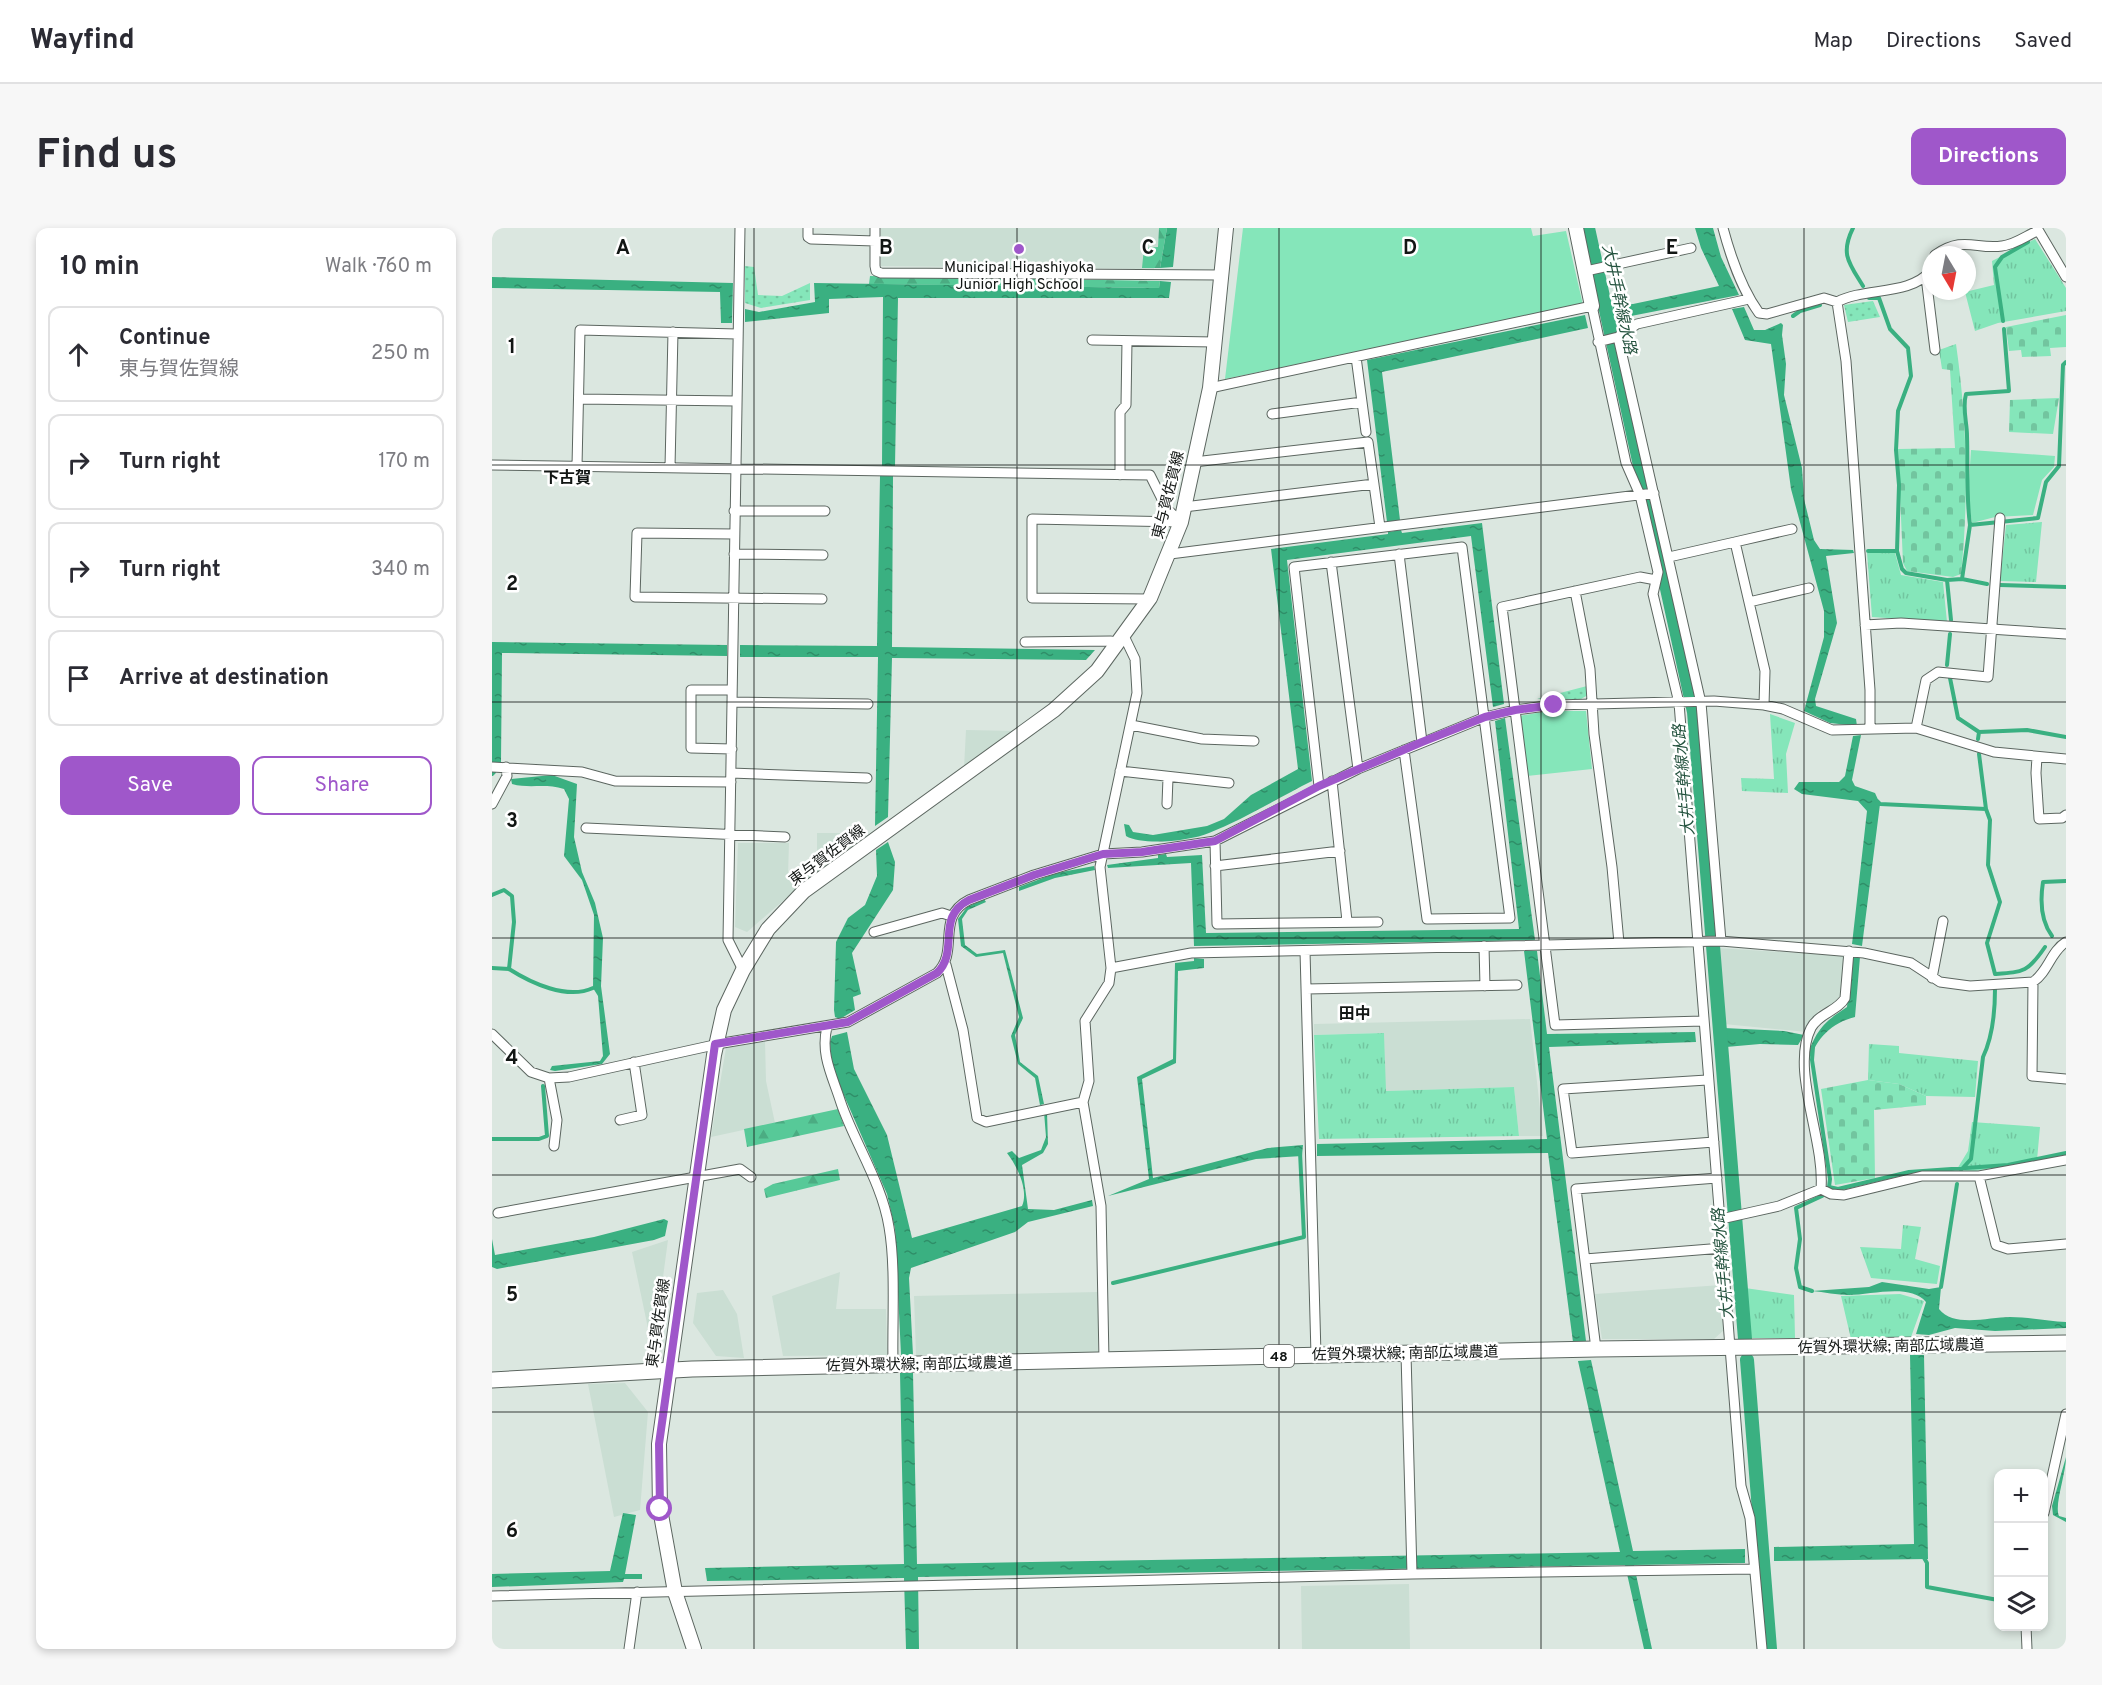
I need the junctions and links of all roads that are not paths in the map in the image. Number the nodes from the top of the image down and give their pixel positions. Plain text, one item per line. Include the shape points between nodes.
1 (740, 228) edge
2 (808, 228) edge
3 (875, 228) edge
4 (1226, 228) edge
5 (1576, 228) edge
6 (1723, 228) edge
7 (2037, 230) edge
8 (875, 241) junction
9 (1955, 246) edge
10 (1691, 248) dead end
11 (1588, 271) junction
12 (1222, 275) junction
13 (1922, 277) edge
14 (2066, 277) edge
15 (1749, 299) junction
16 (1930, 300) edge
17 (1837, 302) junction
18 (1592, 306) junction
19 (673, 332) junction
20 (737, 334) junction
21 (1618, 337) junction
22 (1092, 340) dead end
23 (1127, 341) junction
24 (1603, 341) junction
25 (1215, 342) junction
26 (1935, 350) dead end
27 (1356, 357) junction
28 (1209, 388) junction
29 (579, 399) junction
30 (672, 400) junction
31 (736, 401) junction
32 (1362, 402) junction
33 (1272, 414) dead end
34 (1366, 432) dead end
35 (1194, 462) junction
36 (492, 465) edge
37 (577, 466) junction
38 (670, 467) junction
39 (735, 468) junction
40 (1120, 475) junction
41 (1374, 484) junction
42 (1654, 493) junction
43 (1640, 495) junction
44 (1184, 507) junction
45 (734, 511) junction
46 (825, 512) dead end
47 (1181, 522) junction
48 (2000, 522) dead end
49 (1380, 527) junction
50 (1792, 528) dead end
51 (734, 534) junction
52 (1735, 542) junction
53 (734, 554) junction
54 (1170, 554) junction
55 (1399, 554) junction
56 (824, 555) dead end
57 (1670, 557) junction
58 (1332, 562) junction
59 (1656, 580) junction
60 (1809, 588) dead end
61 (1575, 591) junction
62 (733, 598) junction
63 (822, 598) dead end
64 (1149, 600) junction
65 (1749, 602) junction
66 (1865, 625) junction
67 (1992, 629) junction
68 (2066, 634) edge
69 (1121, 640) junction
70 (1025, 642) dead end
71 (732, 690) junction
72 (732, 702) junction
73 (1683, 702) junction
74 (1701, 703) junction
75 (868, 704) dead end
76 (1593, 704) junction
77 (1764, 705) junction
78 (1515, 710) junction
79 (1485, 717) junction
80 (1131, 725) junction
81 (1916, 728) junction
82 (1870, 729) junction
83 (1254, 741) dead end
84 (1422, 742) junction
85 (732, 749) junction
86 (1404, 750) junction
87 (2037, 757) junction
88 (2066, 759) edge
89 (492, 767) edge
90 (506, 767) junction
91 (1358, 769) junction
92 (1120, 771) junction
93 (731, 777) junction
94 (867, 778) dead end
95 (1168, 778) junction
96 (1332, 781) junction
97 (1229, 783) dead end
98 (1319, 786) junction
99 (492, 804) edge
100 (1167, 804) dead end
101 (2066, 815) edge
102 (586, 828) dead end
103 (730, 836) junction
104 (785, 837) dead end
105 (1215, 841) junction
106 (1340, 850) junction
107 (1103, 854) junction
108 (1215, 866) junction
109 (951, 916) junction
110 (1347, 921) junction
111 (1943, 921) dead end
112 (1378, 922) dead end
113 (874, 932) dead end
114 (1721, 941) junction
115 (1702, 942) junction
116 (2066, 942) edge
117 (1619, 943) junction
118 (1545, 945) junction
119 (1484, 946) junction
120 (1305, 951) junction
121 (1849, 951) junction
122 (946, 965) junction
123 (1111, 968) junction
124 (743, 970) junction
125 (1932, 978) junction
126 (2033, 982) junction
127 (1517, 985) dead end
128 (1485, 986) junction
129 (1306, 989) junction
130 (1703, 1021) junction
131 (827, 1027) junction
132 (492, 1034) edge
133 (715, 1044) junction
134 (634, 1062) junction
135 (549, 1078) junction
136 (2066, 1079) edge
137 (1707, 1080) junction
138 (1083, 1102) junction
139 (620, 1120) dead end
140 (1714, 1142) junction
141 (555, 1146) dead end
142 (2066, 1160) edge
143 (1979, 1176) junction
144 (696, 1177) junction
145 (751, 1177) dead end
146 (1717, 1178) junction
147 (1821, 1188) junction
148 (498, 1213) dead end
149 (1725, 1218) junction
150 (2066, 1244) edge
151 (1723, 1248) junction
152 (1585, 1259) junction
153 (2066, 1343) edge
154 (1596, 1349) junction
155 (1732, 1349) junction
156 (1406, 1354) junction
157 (1316, 1355) junction
158 (1104, 1360) junction
159 (893, 1365) junction
160 (668, 1369) junction
161 (492, 1380) edge
162 (2066, 1414) edge
163 (2048, 1491) edge
164 (1754, 1569) junction
165 (1412, 1572) junction
166 (637, 1592) junction
167 (675, 1592) junction
168 (492, 1596) edge
169 (2026, 1631) edge
170 (629, 1649) edge
171 (694, 1649) edge
172 (1762, 1649) edge
173 (2027, 1649) edge

1 - 20 street
2 - 8 street via 811,239
3 - 8 street
4 - 12 main road, 東与賀佐賀線
5 - 11 main road
6 - 15 street
7 - 9 street via 1999,247 1971,243
7 - 14 street
8 - 12 street via 875,266 881,273
10 - 11 street
11 - 18 main road
12 - 25 main road, 東与賀佐賀線
13 - 17 street via 1895,288
15 - 17 street via 1759,313 1767,314 1824,298
15 - 21 street via 1637,324
16 - 26 street
17 - 66 street via 1846,361
18 - 24 street
18 - 27 street
19 - 20 street
19 - 29 street via 580,330
19 - 30 street
20 - 31 street
21 - 24 street
21 - 42 street
22 - 23 street
23 - 25 street
23 - 40 street via 1126,405 1120,412
24 - 43 street via 1626,463
25 - 28 main road, 東与賀佐賀線
27 - 28 street
27 - 32 street
28 - 35 main road, 東与賀佐賀線
29 - 30 street
29 - 37 street
30 - 31 street
30 - 38 street
31 - 39 street
32 - 33 street
32 - 34 street
35 - 41 street via 1368,442
35 - 44 main road, 東与賀佐賀線
36 - 37 street
37 - 38 street
38 - 39 street
39 - 40 street
39 - 45 street
40 - 47 street via 1154,478 1167,509
41 - 44 street
41 - 49 street
42 - 43 street
42 - 57 street
43 - 49 street
43 - 59 street via 1658,572
44 - 47 main road, 東与賀佐賀線
45 - 46 street
45 - 51 street
47 - 54 main road, 東与賀佐賀線
47 - 64 street via 1032,519 1032,598
48 - 67 street
49 - 54 street
50 - 52 street
51 - 53 street
51 - 62 street via 637,533 635,597
52 - 57 street
52 - 65 street
53 - 56 street
53 - 62 street
54 - 64 main road, 東与賀佐賀線
55 - 58 street
55 - 79 street via 1462,547
55 - 84 street
57 - 74 street
58 - 91 street
58 - 98 street via 1294,567
59 - 61 street via 1640,577
59 - 73 street via 1653,594
60 - 65 street
61 - 76 street
61 - 78 street via 1502,607
62 - 63 street
62 - 71 street
64 - 69 main road, 東与賀佐賀線
65 - 77 street via 1765,671
66 - 67 street via 1901,623
66 - 82 street
67 - 68 street
67 - 81 street via 1988,677 1938,672 1926,680
69 - 70 street
69 - 80 street via 1136,659 1137,693
69 - 124 main road, 東与賀佐賀線 via 1097,671 1054,710 804,891 768,929
71 - 72 street
71 - 85 street via 692,690 691,748
72 - 75 street
72 - 85 street
73 - 74 street
73 - 76 street
73 - 115 street
74 - 77 street
74 - 114 street
76 - 78 street
76 - 117 street
77 - 82 street via 1832,730
78 - 79 street
78 - 118 street
79 - 84 street
79 - 86 street via 1510,918 1427,919
80 - 83 street via 1202,739
80 - 92 street
81 - 82 street
81 - 87 street via 1994,752
84 - 86 street
85 - 93 street
86 - 91 street
87 - 88 street
87 - 101 street via 2039,819
89 - 90 street
90 - 93 street via 582,772 615,780
90 - 99 street via 507,776
91 - 96 street
92 - 95 street
92 - 107 street
93 - 94 street
93 - 103 street
95 - 97 street
95 - 100 street
96 - 98 street
96 - 106 street
98 - 105 street
102 - 103 street via 716,832
103 - 104 street
103 - 124 street via 728,940
105 - 107 street
105 - 108 street
106 - 108 street
106 - 110 street
107 - 109 street via 969,900
107 - 123 street via 1100,867
108 - 110 street via 1216,924
109 - 113 street via 942,913
109 - 122 street
110 - 112 street
111 - 125 street
114 - 115 street
114 - 121 street
115 - 117 street
115 - 130 street
116 - 126 street
117 - 118 street
118 - 119 street
118 - 130 street via 1555,1025
119 - 120 street
119 - 128 street
120 - 123 street via 1191,953
120 - 129 street
121 - 125 street via 1911,963
121 - 147 street via 1845,998 1812,1026 1803,1050
122 - 131 street via 848,1022
122 - 138 street via 963,1030 977,1118 986,1122
123 - 138 street via 1109,983 1085,1021 1089,1081
124 - 133 main road, 東与賀佐賀線 via 724,1010
125 - 126 street via 1970,986
126 - 136 street via 2032,1076
127 - 128 street
128 - 129 street
129 - 157 street
130 - 137 street
131 - 133 street
131 - 159 street via 828,1070 881,1194 890,1228
132 - 135 street via 531,1072
133 - 134 street
133 - 144 main road, 東与賀佐賀線
134 - 135 street
134 - 139 street via 642,1115
135 - 141 street via 557,1120
137 - 140 street
137 - 140 street via 1563,1089 1572,1153
138 - 158 street via 1101,1206
140 - 146 street
142 - 143 street
143 - 147 street via 1922,1176 1844,1195
143 - 150 street via 1996,1245 2008,1249
144 - 145 street via 740,1169
144 - 148 street
144 - 160 main road, 東与賀佐賀線
146 - 149 street
146 - 152 street via 1576,1189
147 - 149 street via 1779,1206
149 - 151 street
151 - 152 street
151 - 155 street
152 - 154 street
153 - 155 main road, 佐賀外環状線; 南部広域農道 / 48
154 - 155 main road, 佐賀外環状線; 南部広域農道 / 48
154 - 156 main road, 佐賀外環状線; 南部広域農道 / 48
155 - 164 street via 1741,1486 1750,1518
156 - 157 main road, 佐賀外環状線; 南部広域農道 / 48
156 - 165 street
157 - 158 main road, 佐賀外環状線; 南部広域農道 / 48
158 - 159 main road, 佐賀外環状線; 南部広域農道 / 48
159 - 160 main road, 佐賀外環状線; 南部広域農道 / 48
160 - 161 main road, 佐賀外環状線; 南部広域農道 / 48
160 - 167 main road, 東与賀佐賀線 via 659,1444 660,1509
162 - 163 street
164 - 165 street
164 - 172 street
165 - 167 street
166 - 167 street
166 - 168 street
166 - 170 street
167 - 171 main road, 東与賀佐賀線
169 - 173 street

